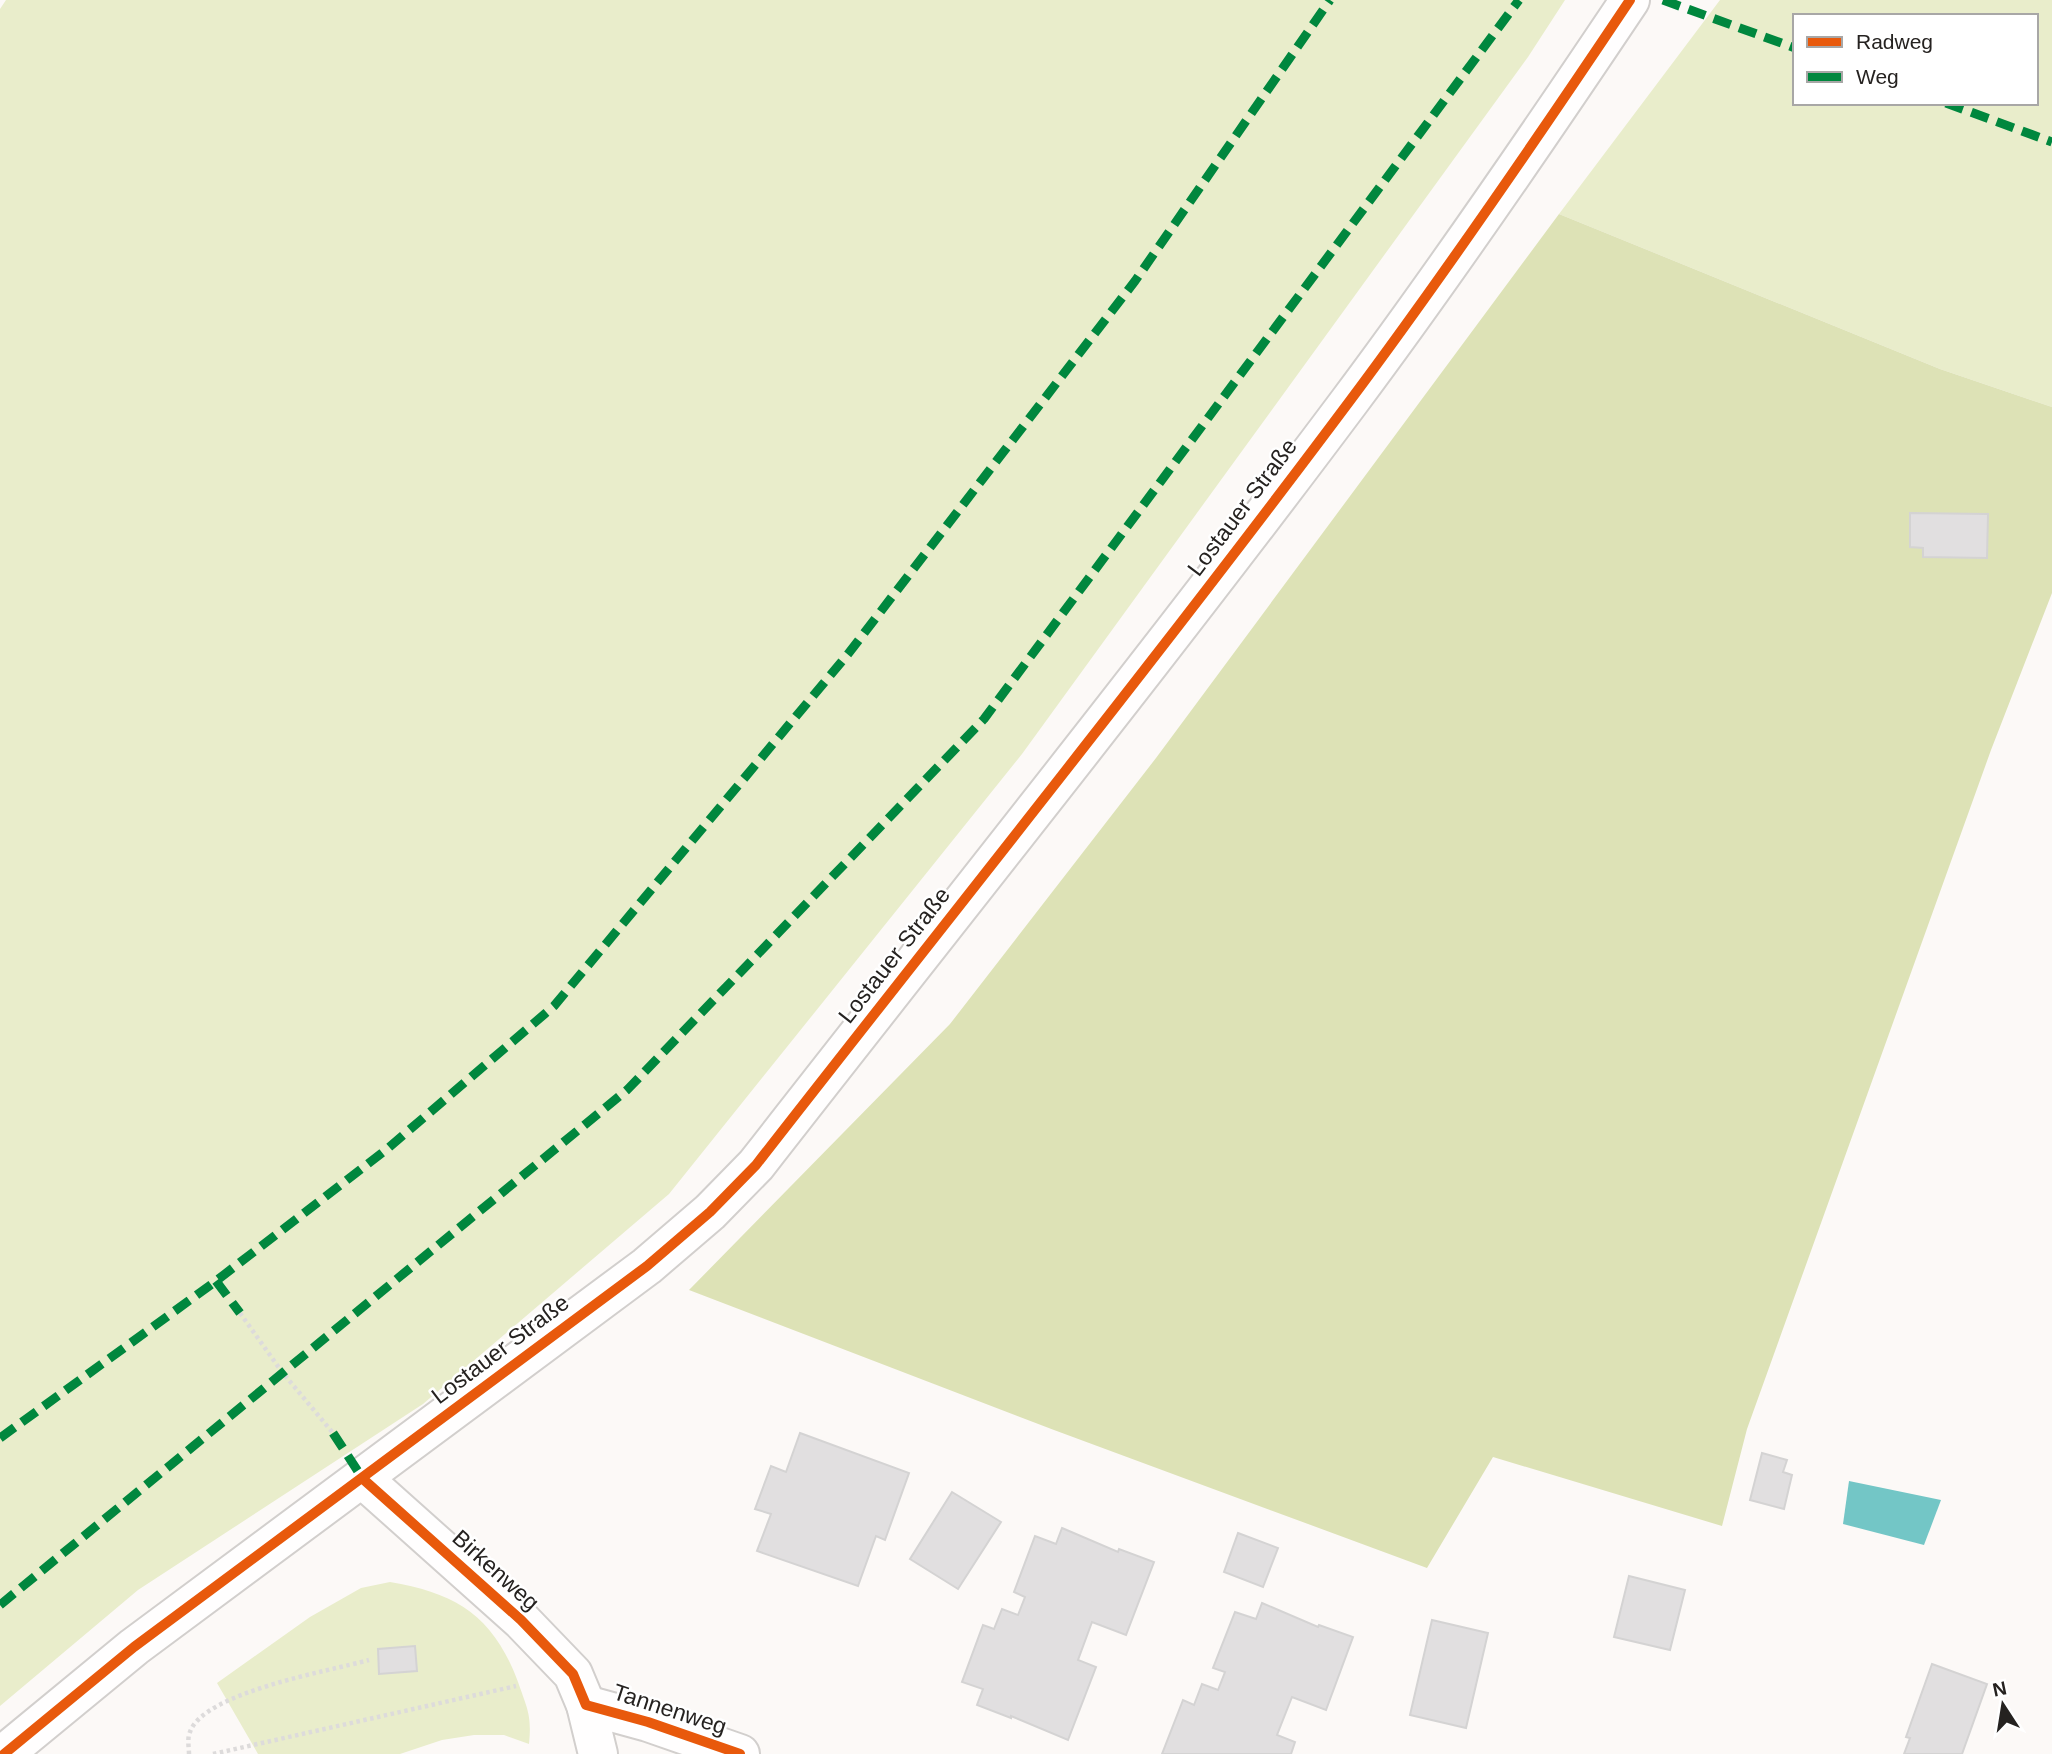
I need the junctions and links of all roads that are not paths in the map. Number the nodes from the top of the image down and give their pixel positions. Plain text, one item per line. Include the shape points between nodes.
1 (1630, 0) edge
2 (363, 1479) junction
3 (580, 1689) junction
4 (4, 1754) edge
5 (598, 1754) edge
6 (740, 1754) edge

1 - 2 street, Lostauer Straße via 1524,159 1350,401 756,1165 647,1266
2 - 3 street, Birkenweg via 521,1620
2 - 4 street, Lostauer Straße via 134,1647
3 - 5 street
3 - 6 street, Tannenweg via 648,1721

